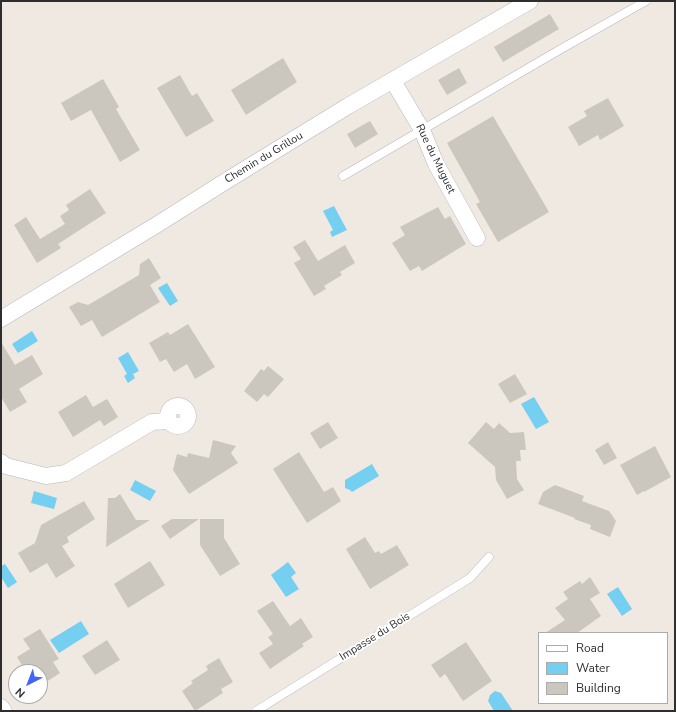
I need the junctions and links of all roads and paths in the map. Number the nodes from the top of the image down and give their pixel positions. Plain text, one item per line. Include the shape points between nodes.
1 (530, 1) edge
2 (646, 1) edge
3 (393, 81) junction
4 (422, 130) junction
5 (344, 176) dead end
6 (477, 238) dead end
7 (1, 320) edge
8 (169, 421) dead end
9 (1, 462) edge
10 (490, 557) dead end
11 (1, 707) edge
12 (4, 711) edge
13 (256, 711) edge

1 - 3 street, Chemin du Grillou
2 - 4 lane
3 - 4 street, Rue du Muguet
3 - 7 street, Chemin du Grillou via 246,168
4 - 5 lane
4 - 6 street, Rue du Muguet via 436,164
8 - 9 street via 152,422 66,473 46,476 6,466
10 - 13 lane, Impasse du Bois via 470,578
11 - 12 street

